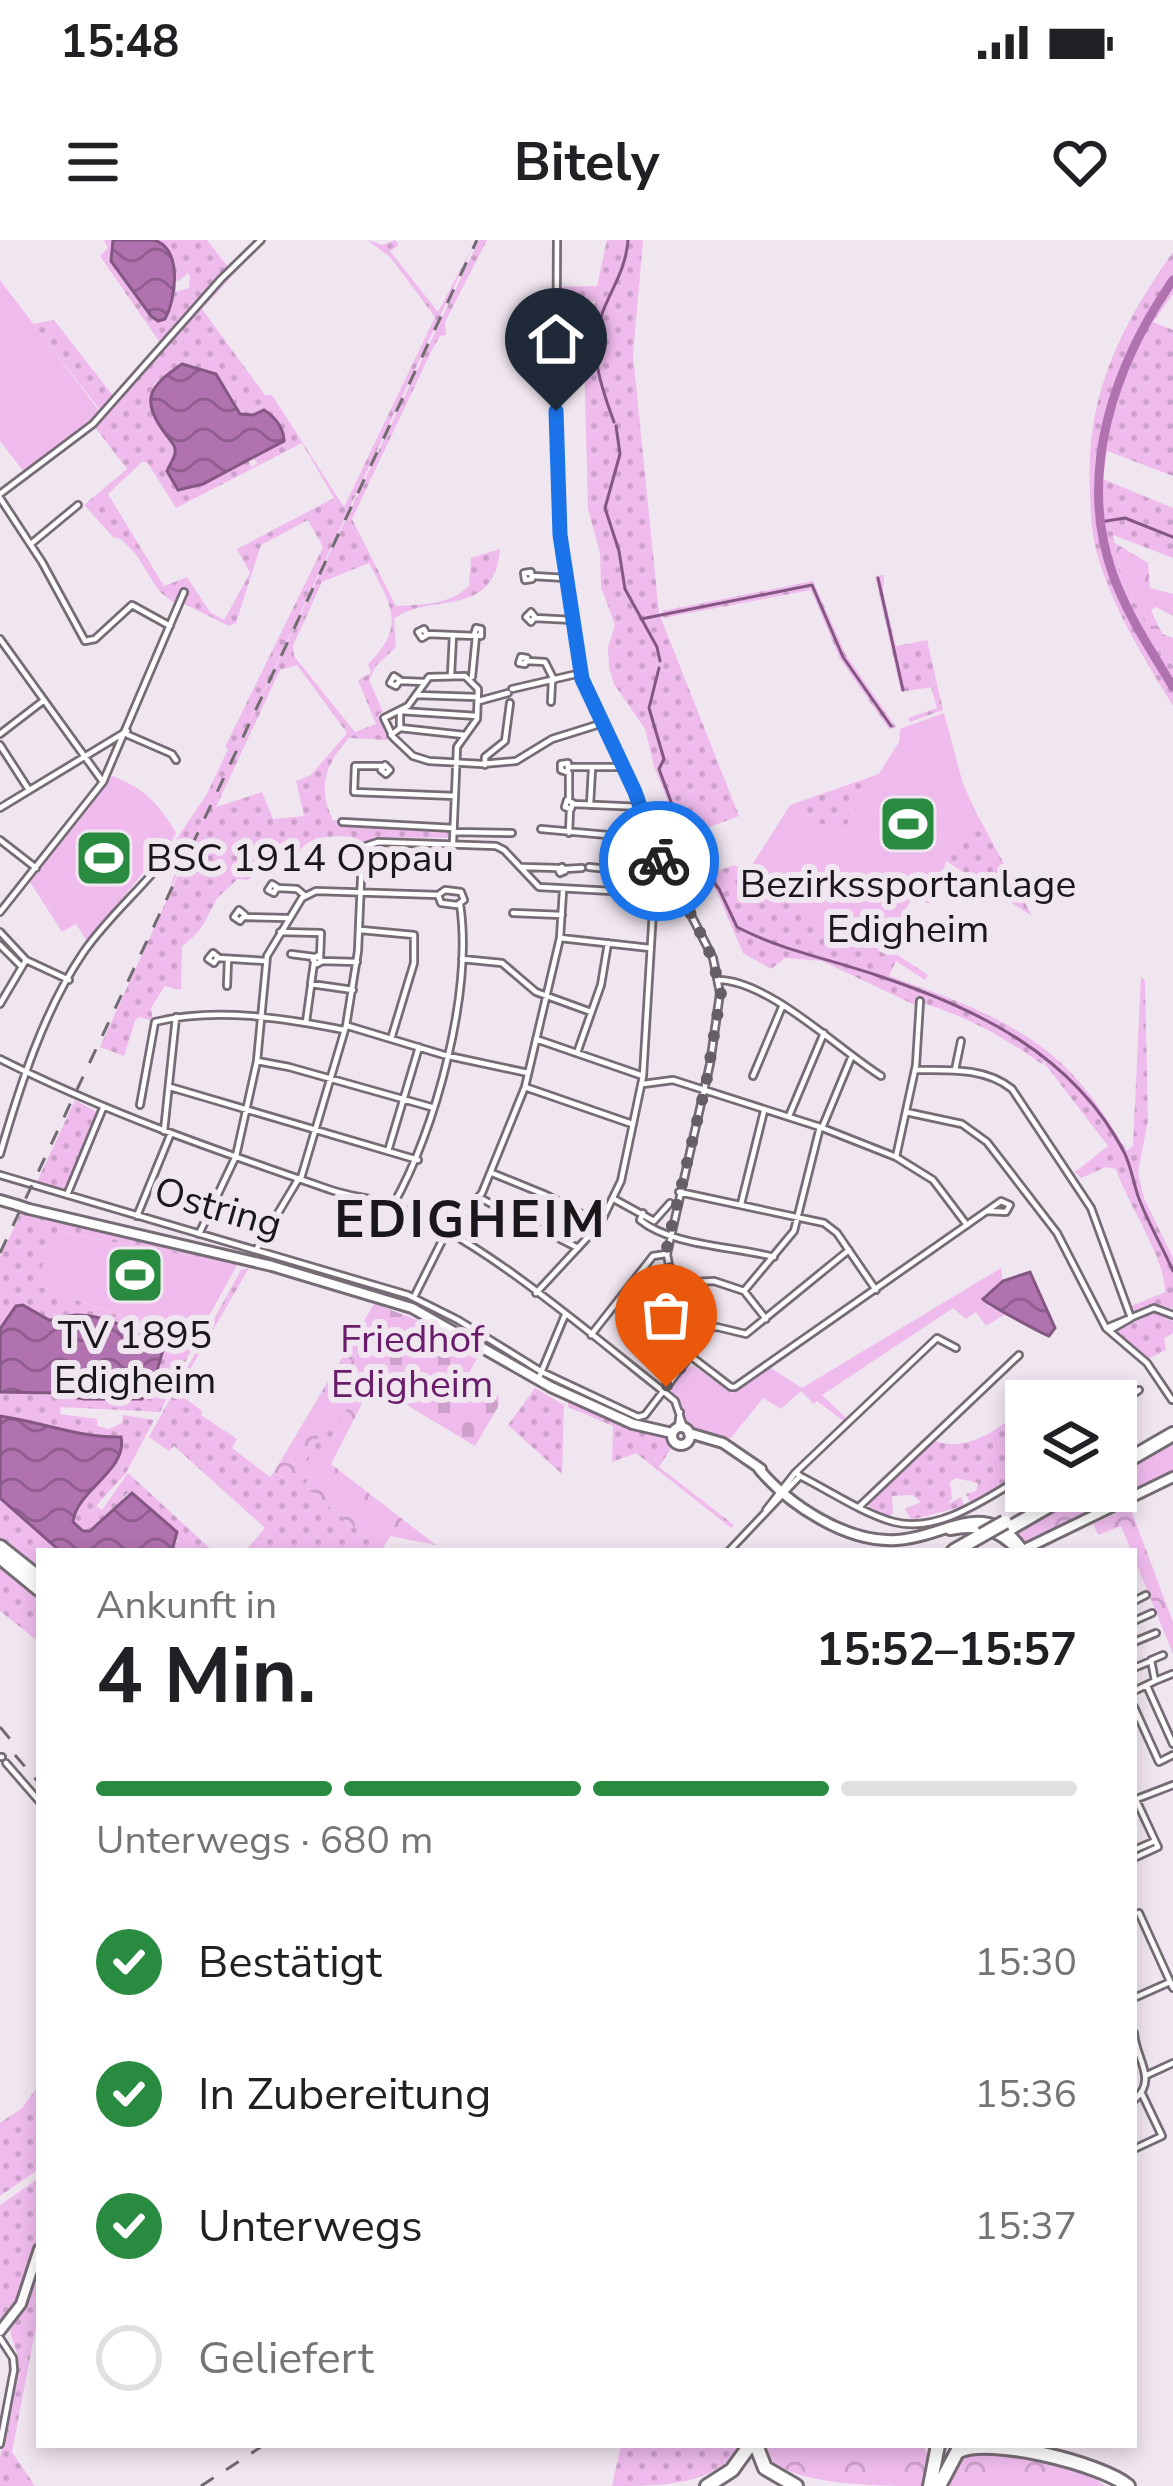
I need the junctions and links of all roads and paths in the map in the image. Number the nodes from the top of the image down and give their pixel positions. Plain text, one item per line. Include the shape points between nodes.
1 (261, 240) edge
2 (557, 240) edge
3 (0, 496) edge
4 (78, 505) dead end
5 (30, 544) junction
6 (533, 576) dead end
7 (566, 578) junction
8 (184, 592) dead end
9 (536, 618) dead end
10 (573, 620) junction
11 (170, 626) junction
12 (428, 634) dead end
13 (453, 635) junction
14 (0, 640) edge
15 (527, 661) dead end
16 (581, 673) junction
17 (451, 675) junction
18 (472, 679) junction
19 (553, 680) junction
20 (400, 682) dead end
21 (424, 682) junction
22 (416, 695) junction
23 (478, 699) junction
24 (45, 700) junction
25 (551, 702) dead end
26 (509, 703) dead end
27 (400, 711) junction
28 (477, 716) junction
29 (603, 723) junction
30 (400, 728) junction
31 (126, 733) junction
32 (0, 734) edge
33 (392, 735) junction
34 (464, 735) junction
35 (0, 745) edge
36 (85, 756) junction
37 (176, 760) dead end
38 (457, 764) junction
39 (485, 764) junction
40 (397, 766) dead end
41 (623, 767) junction
42 (592, 768) junction
43 (385, 769) junction
44 (103, 782) junction
45 (29, 790) junction
46 (384, 793) junction
47 (455, 796) junction
48 (571, 804) junction
49 (590, 805) junction
50 (640, 807) junction
51 (0, 808) edge
52 (342, 822) dead end
53 (541, 829) dead end
54 (454, 830) junction
55 (512, 833) dead end
56 (569, 833) junction
57 (652, 839) junction
58 (0, 840) edge
59 (411, 843) junction
60 (453, 844) junction
61 (410, 864) junction
62 (361, 866) junction
63 (440, 867) dead end
64 (520, 867) junction
65 (36, 868) junction
66 (561, 870) junction
67 (152, 874) dead end
68 (278, 888) dead end
69 (562, 891) junction
70 (360, 892) junction
71 (620, 893) junction
72 (654, 894) junction
73 (667, 894) junction
74 (437, 895) junction
75 (304, 896) junction
76 (461, 905) junction
77 (0, 912) edge
78 (513, 913) dead end
79 (562, 915) junction
80 (245, 916) dead end
81 (289, 918) junction
82 (359, 930) junction
83 (0, 932) edge
84 (280, 932) junction
85 (560, 938) junction
86 (608, 943) junction
87 (0, 944) edge
88 (652, 949) junction
89 (291, 954) dead end
90 (218, 958) dead end
91 (228, 959) junction
92 (318, 959) junction
93 (460, 959) junction
94 (266, 961) junction
95 (357, 962) junction
96 (24, 964) junction
97 (69, 980) junction
98 (719, 980) junction
99 (311, 984) junction
100 (227, 986) dead end
101 (353, 990) junction
102 (547, 996) junction
103 (920, 1000) dead end
104 (0, 1004) edge
105 (782, 1007) junction
106 (591, 1012) junction
107 (176, 1017) junction
108 (261, 1018) junction
109 (306, 1022) junction
110 (346, 1028) junction
111 (824, 1033) junction
112 (535, 1038) junction
113 (392, 1039) junction
114 (961, 1041) dead end
115 (418, 1047) junction
116 (577, 1053) junction
117 (448, 1055) junction
118 (851, 1058) junction
119 (0, 1059) edge
120 (256, 1061) junction
121 (915, 1070) junction
122 (955, 1070) junction
123 (26, 1072) junction
124 (528, 1073) junction
125 (753, 1076) dead end
126 (881, 1076) dead end
127 (332, 1078) junction
128 (643, 1080) junction
129 (525, 1087) junction
130 (170, 1088) junction
131 (704, 1089) junction
132 (403, 1099) junction
133 (140, 1105) dead end
134 (433, 1107) junction
135 (103, 1108) junction
136 (764, 1109) junction
137 (247, 1111) junction
138 (906, 1112) junction
139 (789, 1116) junction
140 (632, 1124) junction
141 (821, 1127) junction
142 (315, 1131) junction
143 (167, 1132) junction
144 (388, 1151) junction
145 (0, 1154) edge
146 (236, 1156) junction
147 (896, 1157) junction
148 (418, 1160) junction
149 (492, 1173) junction
150 (0, 1175) edge
151 (300, 1178) junction
152 (679, 1192) junction
153 (67, 1195) junction
154 (479, 1198) junction
155 (614, 1199) junction
156 (0, 1200) edge
157 (670, 1203) dead end
158 (741, 1204) junction
159 (393, 1205) junction
160 (987, 1211) dead end
161 (643, 1213) junction
162 (137, 1216) junction
163 (798, 1216) junction
164 (654, 1221) junction
165 (600, 1224) junction
166 (967, 1225) junction
167 (652, 1230) junction
168 (199, 1234) junction
169 (447, 1234) junction
170 (668, 1237) junction
171 (578, 1248) junction
172 (849, 1250) junction
173 (256, 1251) junction
174 (667, 1254) junction
175 (654, 1255) junction
176 (774, 1257) junction
177 (671, 1283) junction
178 (876, 1290) junction
179 (744, 1291) junction
180 (536, 1293) junction
181 (413, 1303) junction
182 (565, 1315) junction
183 (1173, 1315) edge
184 (1132, 1318) junction
185 (766, 1319) junction
186 (677, 1329) junction
187 (1107, 1330) junction
188 (591, 1335) junction
189 (956, 1348) dead end
190 (1018, 1355) dead end
191 (690, 1356) junction
192 (540, 1376) junction
193 (663, 1391) junction
194 (1172, 1400) edge
195 (1173, 1430) edge
196 (681, 1433) junction
197 (1137, 1450) edge
198 (798, 1474) junction
199 (1173, 1477) edge
200 (1005, 1486) edge
201 (784, 1489) junction
202 (860, 1506) junction
203 (1028, 1512) edge
204 (1035, 1512) edge
205 (999, 1531) junction
206 (0, 1546) edge
207 (893, 1546) edge
208 (732, 1548) edge
209 (961, 1548) edge
210 (974, 1548) edge
211 (1019, 1548) edge
212 (1028, 1548) edge
213 (0, 1558) edge
214 (36, 1576) edge
215 (36, 1587) edge
216 (1146, 1595) dead end
217 (1137, 1599) edge
218 (1152, 1613) dead end
219 (1137, 1620) edge
220 (1156, 1633) dead end
221 (1137, 1641) edge
222 (1163, 1655) dead end
223 (1151, 1660) junction
224 (1137, 1666) edge
225 (1172, 1674) edge
226 (1155, 1681) junction
227 (1147, 1685) junction
228 (1137, 1690) edge
229 (1137, 1716) edge
230 (1173, 1744) edge
231 (1173, 1755) edge
232 (3, 1759) edge
233 (1173, 1785) edge
234 (36, 1798) edge
235 (1137, 1801) edge
236 (1137, 1803) edge
237 (1137, 1853) edge
238 (1139, 1912) dead end
239 (1172, 1985) edge
240 (1137, 1997) edge
241 (1137, 2052) edge
242 (1173, 2063) edge
243 (1147, 2075) junction
244 (1142, 2094) junction
245 (1137, 2098) edge
246 (1137, 2148) edge
247 (36, 2258) edge
248 (0, 2335) edge
249 (0, 2444) edge
250 (750, 2448) edge
251 (755, 2448) edge
252 (928, 2448) edge
253 (941, 2448) edge
254 (972, 2448) edge
255 (1003, 2448) edge
256 (1090, 2468) junction
257 (935, 2485) edge
258 (706, 2486) edge
259 (796, 2486) edge
260 (1108, 2486) edge
261 (1128, 2486) edge

1 - 3 street via 101,416
2 - 7 street via 556,445
3 - 5 street
4 - 5 street
5 - 11 street via 85,641 132,605
6 - 7 street
7 - 10 street
8 - 11 street
9 - 10 street
10 - 16 street
11 - 31 street
12 - 13 street
13 - 17 street
13 - 18 street via 476,636
14 - 24 street
15 - 19 street via 545,662
16 - 19 street
16 - 29 street
17 - 18 street
17 - 21 street
18 - 23 street
19 - 23 street
19 - 25 street
20 - 21 street
21 - 22 street
22 - 23 street
22 - 27 street
23 - 28 street
24 - 32 street
24 - 36 street
26 - 39 street via 505,741
27 - 28 street
27 - 30 street
27 - 33 street via 383,718
28 - 34 street
29 - 39 street via 517,761
29 - 41 street
30 - 33 street
30 - 34 street
31 - 36 street
31 - 37 street
31 - 44 street
33 - 38 street via 413,756
34 - 38 street
35 - 45 street
36 - 44 street
36 - 45 street
38 - 39 street
38 - 47 street
40 - 43 street
41 - 42 street
41 - 50 street
42 - 48 street via 569,768
42 - 49 street
43 - 46 street
43 - 46 street via 355,766 354,792
44 - 65 street
45 - 51 street
46 - 47 street
47 - 54 street
48 - 49 street
48 - 56 street
49 - 50 street
50 - 57 street
52 - 54 street
53 - 56 street
54 - 55 street
54 - 60 street
56 - 57 street
57 - 73 street
58 - 65 street
59 - 60 street
59 - 61 street
59 - 62 street via 374,843
60 - 64 street via 496,846
61 - 62 street
61 - 63 street
62 - 70 street
64 - 66 street
64 - 69 street via 539,887
65 - 77 street
66 - 69 street
66 - 71 street via 619,873
67 - 97 street via 83,952
68 - 75 street
69 - 71 street
69 - 79 street
70 - 74 street
70 - 75 street
70 - 82 street
71 - 72 street
72 - 73 street
72 - 88 street
73 - 98 street via 692,915
74 - 76 street
74 - 76 street via 461,892
75 - 81 street
76 - 93 street
78 - 79 street
79 - 85 street
80 - 81 street
81 - 84 street
82 - 95 street
82 - 113 street via 414,934 414,964
83 - 96 street
84 - 92 street via 321,933
84 - 94 street
85 - 86 street
85 - 102 street
86 - 88 street
86 - 106 street
87 - 96 street
88 - 128 street
89 - 92 street
90 - 91 street
91 - 94 street
91 - 100 street
92 - 95 street
92 - 99 street
93 - 102 street via 506,965
93 - 117 street
94 - 108 street
95 - 101 street
96 - 97 street
96 - 104 street
97 - 123 street
98 - 105 street
98 - 131 street
99 - 101 street
99 - 109 street
101 - 110 street
102 - 106 street
102 - 112 street
103 - 121 street
105 - 111 street
105 - 125 street
106 - 116 street
107 - 108 street
107 - 130 street
107 - 133 street via 152,1024
108 - 109 street
108 - 120 street
109 - 110 street
110 - 113 street
110 - 127 street
111 - 118 street
111 - 139 street
112 - 116 street
112 - 124 street
113 - 115 street
114 - 122 street
115 - 117 street
115 - 132 street
116 - 128 street
117 - 124 street
117 - 134 street
118 - 126 street
118 - 141 street
119 - 123 street
120 - 127 street
120 - 137 street
121 - 122 street
121 - 138 street
122 - 184 street via 1002,1081 1018,1097 1090,1208
123 - 135 street
123 - 145 street
124 - 129 street
127 - 132 street
127 - 142 street
128 - 131 street
128 - 140 street
129 - 140 street
129 - 149 street
130 - 137 street
130 - 143 street
131 - 136 street
131 - 152 street
132 - 134 street
132 - 144 street
134 - 148 street
135 - 143 street
135 - 153 street
136 - 139 street
136 - 158 street
137 - 142 street
137 - 146 street
138 - 147 street
138 - 187 street via 962,1124 983,1139 1057,1233
139 - 141 street
140 - 155 street
141 - 147 street
141 - 163 street
142 - 144 street
142 - 151 street
143 - 146 street
143 - 162 street
144 - 148 street
146 - 151 street
146 - 168 street
147 - 166 street via 933,1180
148 - 159 street
149 - 154 street
149 - 165 street
150 - 153 street, Ostring
151 - 159 street
151 - 173 street
152 - 158 street
152 - 170 street
153 - 162 street, Ostring
154 - 169 street
154 - 171 street
155 - 161 street
155 - 165 street
156 - 181 street, Ostring, bridge
157 - 164 street
158 - 163 street
159 - 169 street
160 - 166 street
161 - 164 street
161 - 167 street
162 - 168 street, Ostring
163 - 172 street via 830,1226
163 - 176 street
164 - 167 street
165 - 171 street
166 - 178 street
167 - 170 street
168 - 173 street, Ostring
169 - 180 street
169 - 181 street
170 - 174 street
170 - 175 street
170 - 176 street
171 - 180 street
172 - 178 street
172 - 185 street
173 - 181 street, Ostring
174 - 175 street
174 - 177 street
175 - 188 street
176 - 179 street
177 - 179 street via 714,1281
177 - 186 street
178 - 191 street via 733,1388
179 - 185 street
180 - 182 street
181 - 192 street, Ostring
182 - 188 street
182 - 192 street
183 - 184 street via 1159,1308
184 - 187 street
185 - 186 street via 746,1334
186 - 191 street
187 - 194 street via 1148,1363
188 - 193 street
189 - 198 street via 937,1338
190 - 202 street
191 - 193 street
192 - 193 street, Ostring via 638,1417
192 - 196 street, Ostring via 638,1425
193 - 196 street via 680,1412
195 - 197 highway
196 - 201 street, Ostring via 714,1439
198 - 201 street
198 - 202 street
199 - 212 street
200 - 202 street via 923,1524 892,1522
201 - 207 street via 857,1535
201 - 208 street
203 - 205 highway
204 - 205 highway
205 - 207 street via 972,1521
205 - 209 highway
205 - 210 highway
205 - 211 street
206 - 214 highway
213 - 215 highway
216 - 217 street
218 - 219 street
220 - 221 street
222 - 223 street
223 - 224 street
223 - 226 street
225 - 226 street
226 - 227 street
227 - 228 street
227 - 230 street
229 - 231 street via 1159,1762
232 - 234 street
233 - 235 street
236 - 237 street via 1158,1847
238 - 239 street
239 - 240 street
241 - 243 street
242 - 243 street
243 - 244 street
244 - 245 street
244 - 246 street via 1162,2136
247 - 248 street via 19,2309
248 - 249 street via 14,2370
250 - 258 highway
251 - 259 highway via 765,2468
252 - 257 highway
253 - 257 highway
254 - 257 highway via 961,2449
255 - 256 highway
256 - 260 highway
256 - 261 highway

